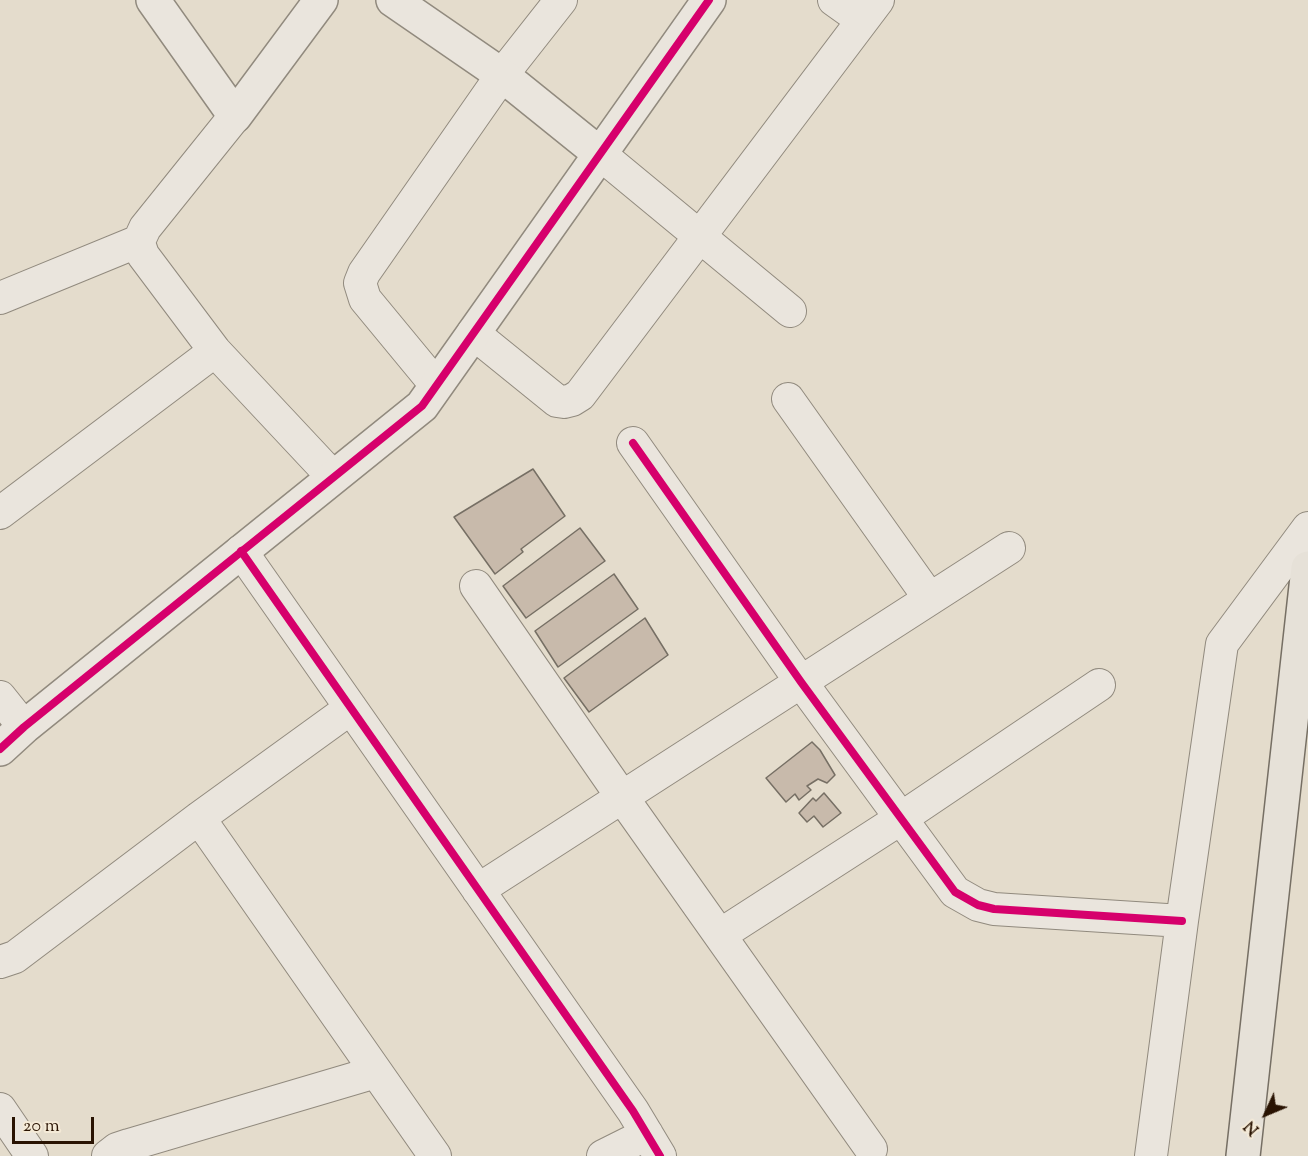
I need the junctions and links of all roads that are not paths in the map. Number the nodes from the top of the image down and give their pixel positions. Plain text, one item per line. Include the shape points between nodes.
1 (153, 0) edge
2 (321, 0) edge
3 (393, 0) edge
4 (561, 0) edge
5 (709, 0) edge
6 (834, 0) edge
7 (870, 10) edge
8 (502, 75) junction
9 (235, 116) junction
10 (600, 154) junction
11 (700, 237) junction
12 (139, 241) junction
13 (0, 298) edge
14 (790, 311) dead end
15 (473, 333) junction
16 (215, 351) junction
17 (436, 385) junction
18 (788, 399) dead end
19 (633, 443) dead end
20 (333, 477) junction
21 (0, 513) edge
22 (1308, 528) edge
23 (1009, 548) dead end
24 (241, 551) junction
25 (1308, 568) edge
26 (476, 586) dead end
27 (930, 599) junction
28 (801, 682) junction
29 (1099, 685) dead end
30 (0, 697) edge
31 (1301, 697) edge
32 (351, 708) junction
33 (24, 727) junction
34 (0, 749) edge
35 (622, 797) junction
36 (199, 818) junction
37 (900, 819) junction
38 (478, 890) junction
39 (1182, 921) junction
40 (720, 935) junction
41 (0, 962) edge
42 (376, 1072) junction
43 (0, 1109) edge
44 (653, 1145) edge
45 (157, 1147) edge
46 (871, 1149) dead end
47 (32, 1156) edge
48 (108, 1156) edge
49 (435, 1156) edge
50 (603, 1156) edge
51 (1151, 1156) edge
52 (1243, 1156) edge

1 - 9 street
2 - 9 street
3 - 8 street
4 - 8 street
5 - 10 street
6 - 7 street
7 - 11 street
8 - 10 street
8 - 17 street via 360,283 364,299
9 - 12 street via 145,228
10 - 11 street
10 - 15 street
11 - 14 street
11 - 15 street via 580,395 572,400 556,401
12 - 13 street
12 - 16 street via 143,255
15 - 17 street
16 - 20 street
16 - 21 street
17 - 20 street via 422,406
18 - 27 street
19 - 28 street
20 - 24 street
22 - 39 street via 1222,644
23 - 27 street
24 - 32 street
24 - 33 street
25 - 31 highway
26 - 35 street
27 - 28 street
28 - 35 street
28 - 37 street
29 - 37 street
30 - 33 street
31 - 52 highway
32 - 36 street
32 - 38 street
33 - 34 street
35 - 38 street
35 - 40 street
36 - 41 street via 15,957
36 - 42 street
37 - 39 street via 947,884 978,905
37 - 40 street
38 - 44 street
39 - 51 street
40 - 46 street
42 - 45 street
42 - 49 street
43 - 47 street
44 - 50 street
45 - 48 street via 117,1149

